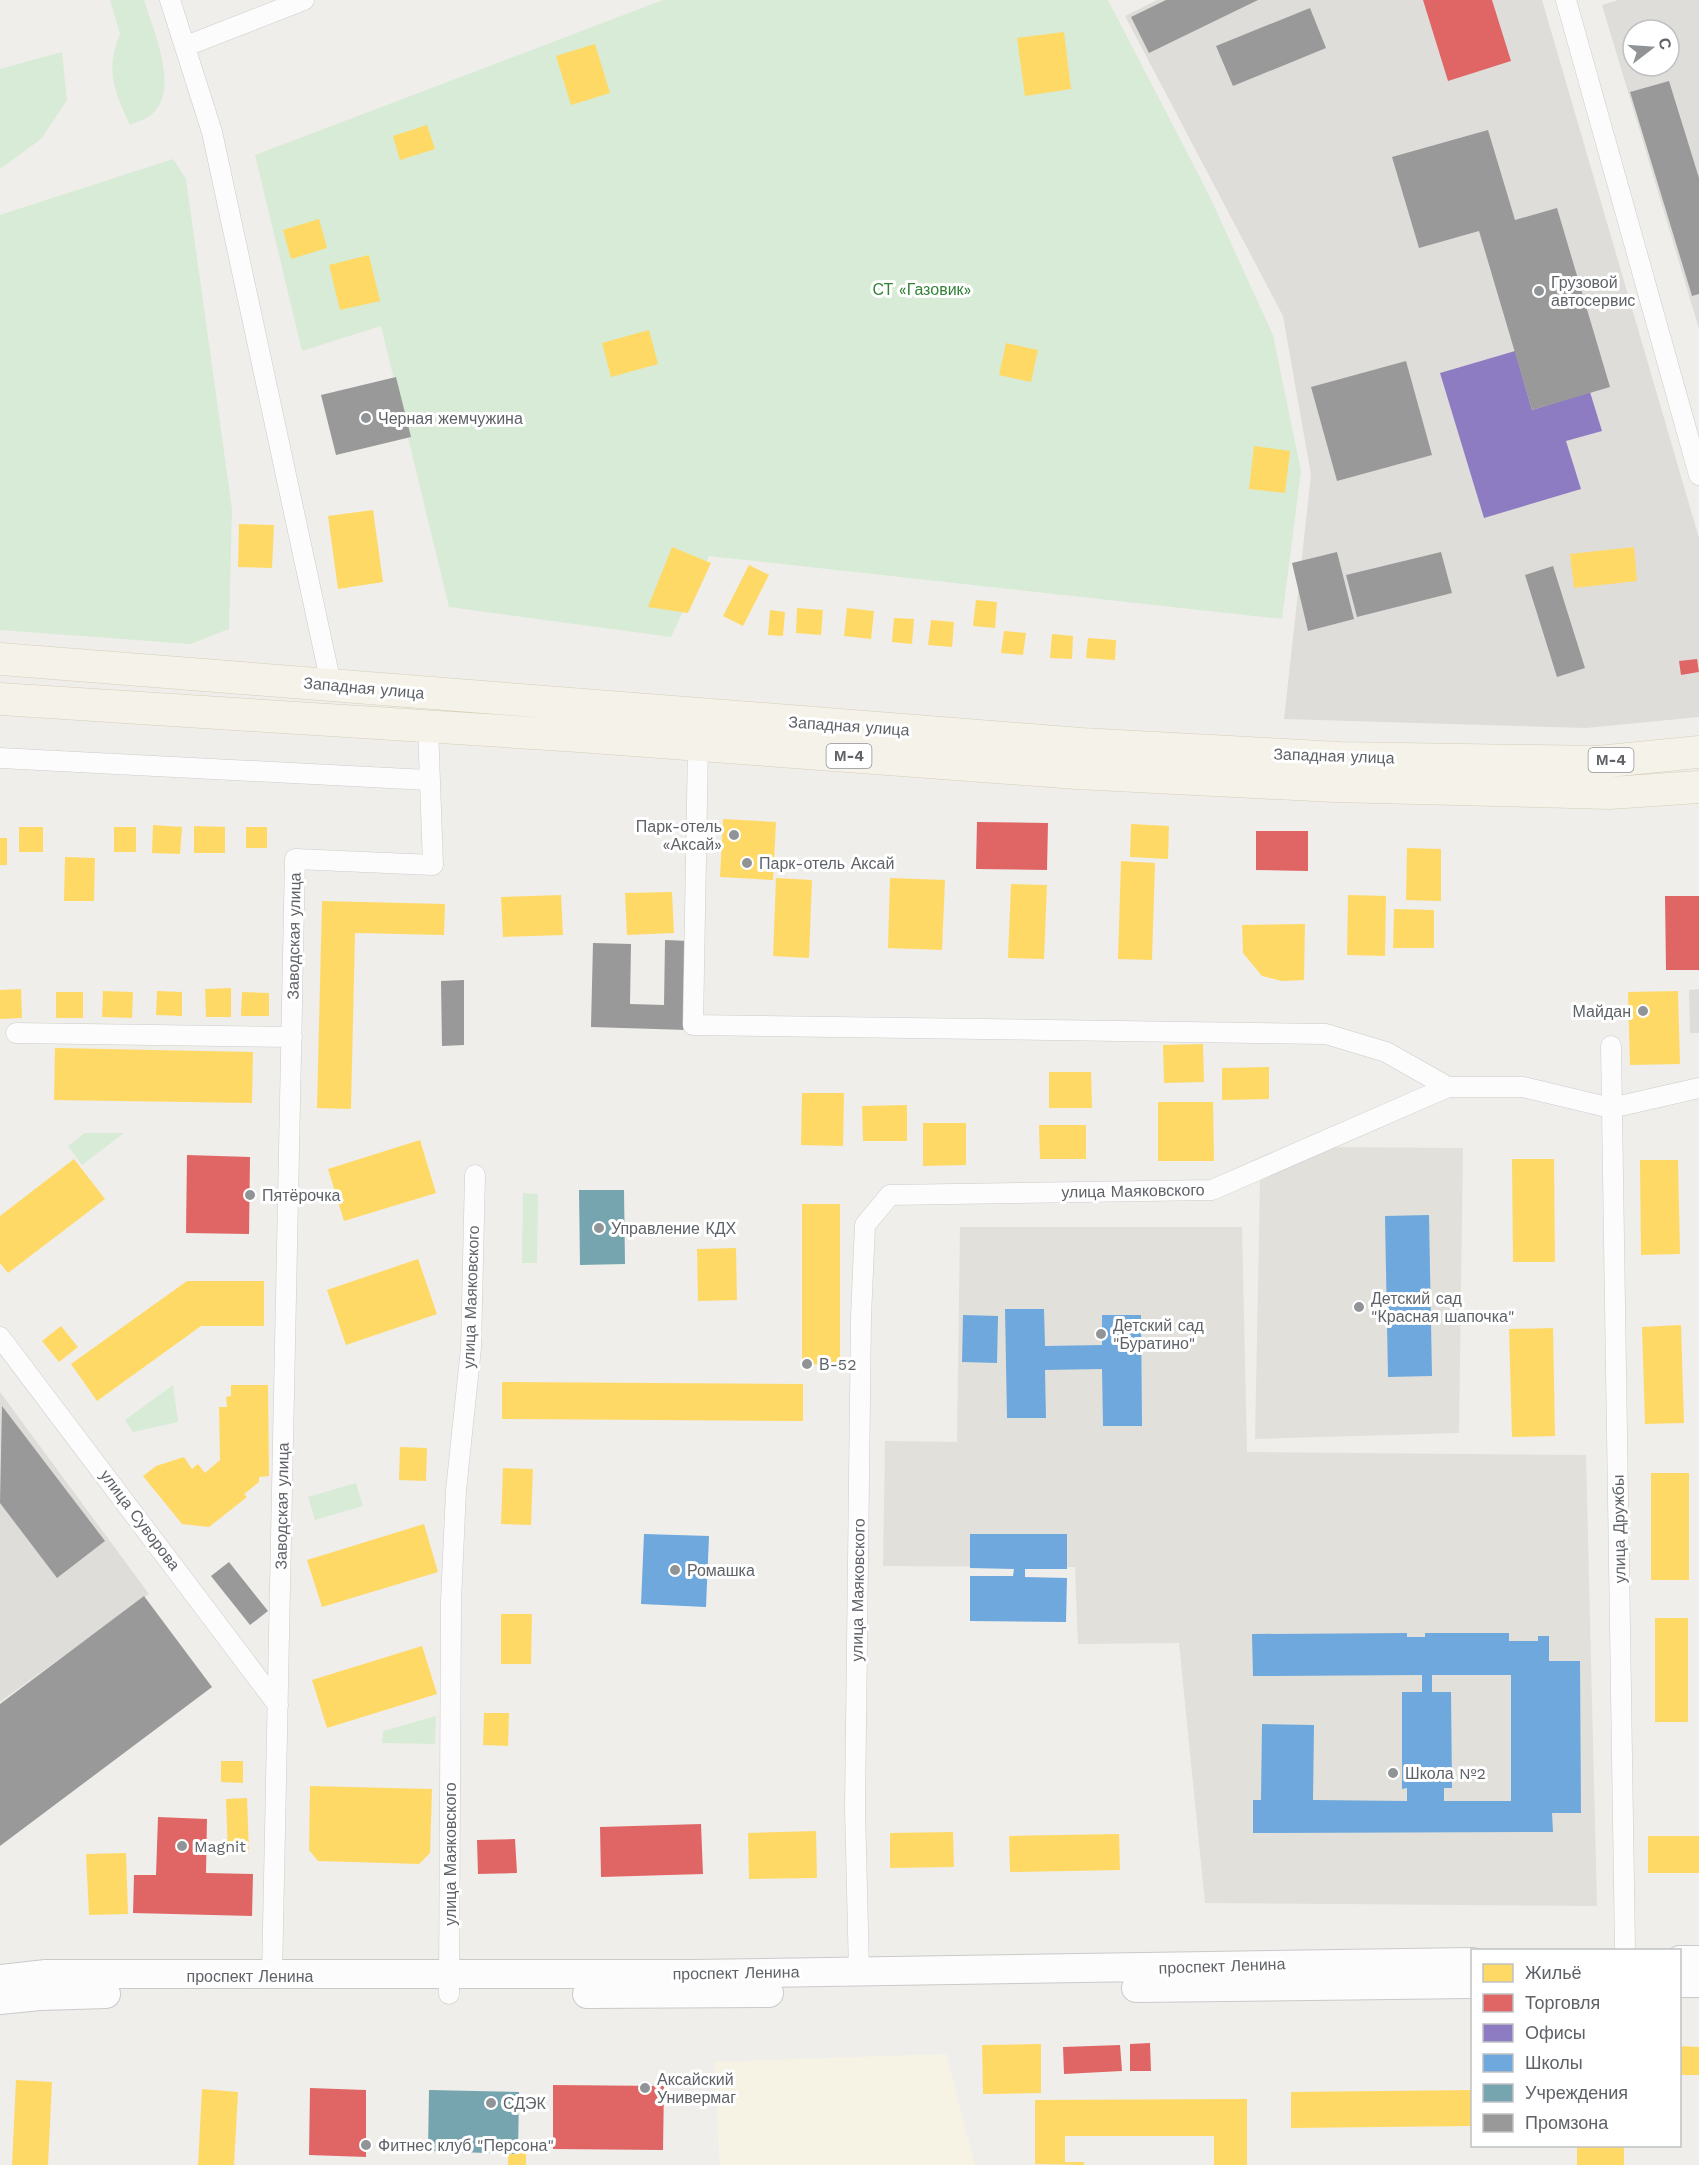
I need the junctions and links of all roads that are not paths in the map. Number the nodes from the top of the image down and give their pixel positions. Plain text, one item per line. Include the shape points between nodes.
1 (170, 0) edge
2 (304, 0) edge
3 (1566, 0) edge
4 (186, 46) junction
5 (1699, 475) edge
6 (0, 659) edge
7 (332, 684) junction
8 (0, 699) edge
9 (428, 727) junction
10 (698, 746) junction
11 (1699, 752) edge
12 (0, 758) edge
13 (428, 780) junction
14 (1699, 787) edge
15 (16, 1033) dead end
16 (292, 1037) junction
17 (1611, 1046) dead end
18 (1448, 1088) junction
19 (1699, 1088) edge
20 (1611, 1108) junction
21 (475, 1175) dead end
22 (0, 1337) edge
23 (278, 1706) junction
24 (1625, 1949) edge
25 (1681, 1960) edge
26 (1699, 1960) edge
27 (1471, 1962) edge
28 (859, 1972) junction
29 (272, 1976) junction
30 (0, 1979) edge
31 (1681, 1983) edge
32 (1699, 1983) edge
33 (1471, 1984) edge
34 (449, 1985) junction
35 (0, 2000) edge

1 - 4 street
2 - 4 street
3 - 5 street
4 - 7 street via 212,132
6 - 7 main road, Западная улица / М-4
7 - 11 main road, Западная улица / М-4 via 1081,744 1340,758 1598,762
8 - 9 main road, Западная улица / М-4
9 - 10 main road, Западная улица / М-4
9 - 13 street, Заводская улица
10 - 14 main road, Западная улица / М-4 via 1077,773 1334,786 1610,793
10 - 18 street via 693,1025 1326,1034 1386,1052
12 - 13 street
13 - 16 street, Заводская улица via 433,865 295,859
15 - 16 street
16 - 23 street, Заводская улица
17 - 20 street, улица Дружбы
18 - 20 street via 1523,1087
18 - 28 street, улица Маяковского via 1212,1190 890,1195 865,1225 855,1808
19 - 20 street
20 - 24 street, улица Дружбы
21 - 34 street, улица Маяковского via 471,1348 456,1490 451,1601
22 - 23 street, улица Суворова
23 - 29 street, Заводская улица
25 - 26 main road
27 - 28 main road, проспект Ленина
28 - 34 main road, проспект Ленина
29 - 30 main road, проспект Ленина via 46,1974
29 - 34 main road, проспект Ленина
31 - 32 main road
33 - 34 main road, проспект Ленина via 692,1994
34 - 35 main road, проспект Ленина

